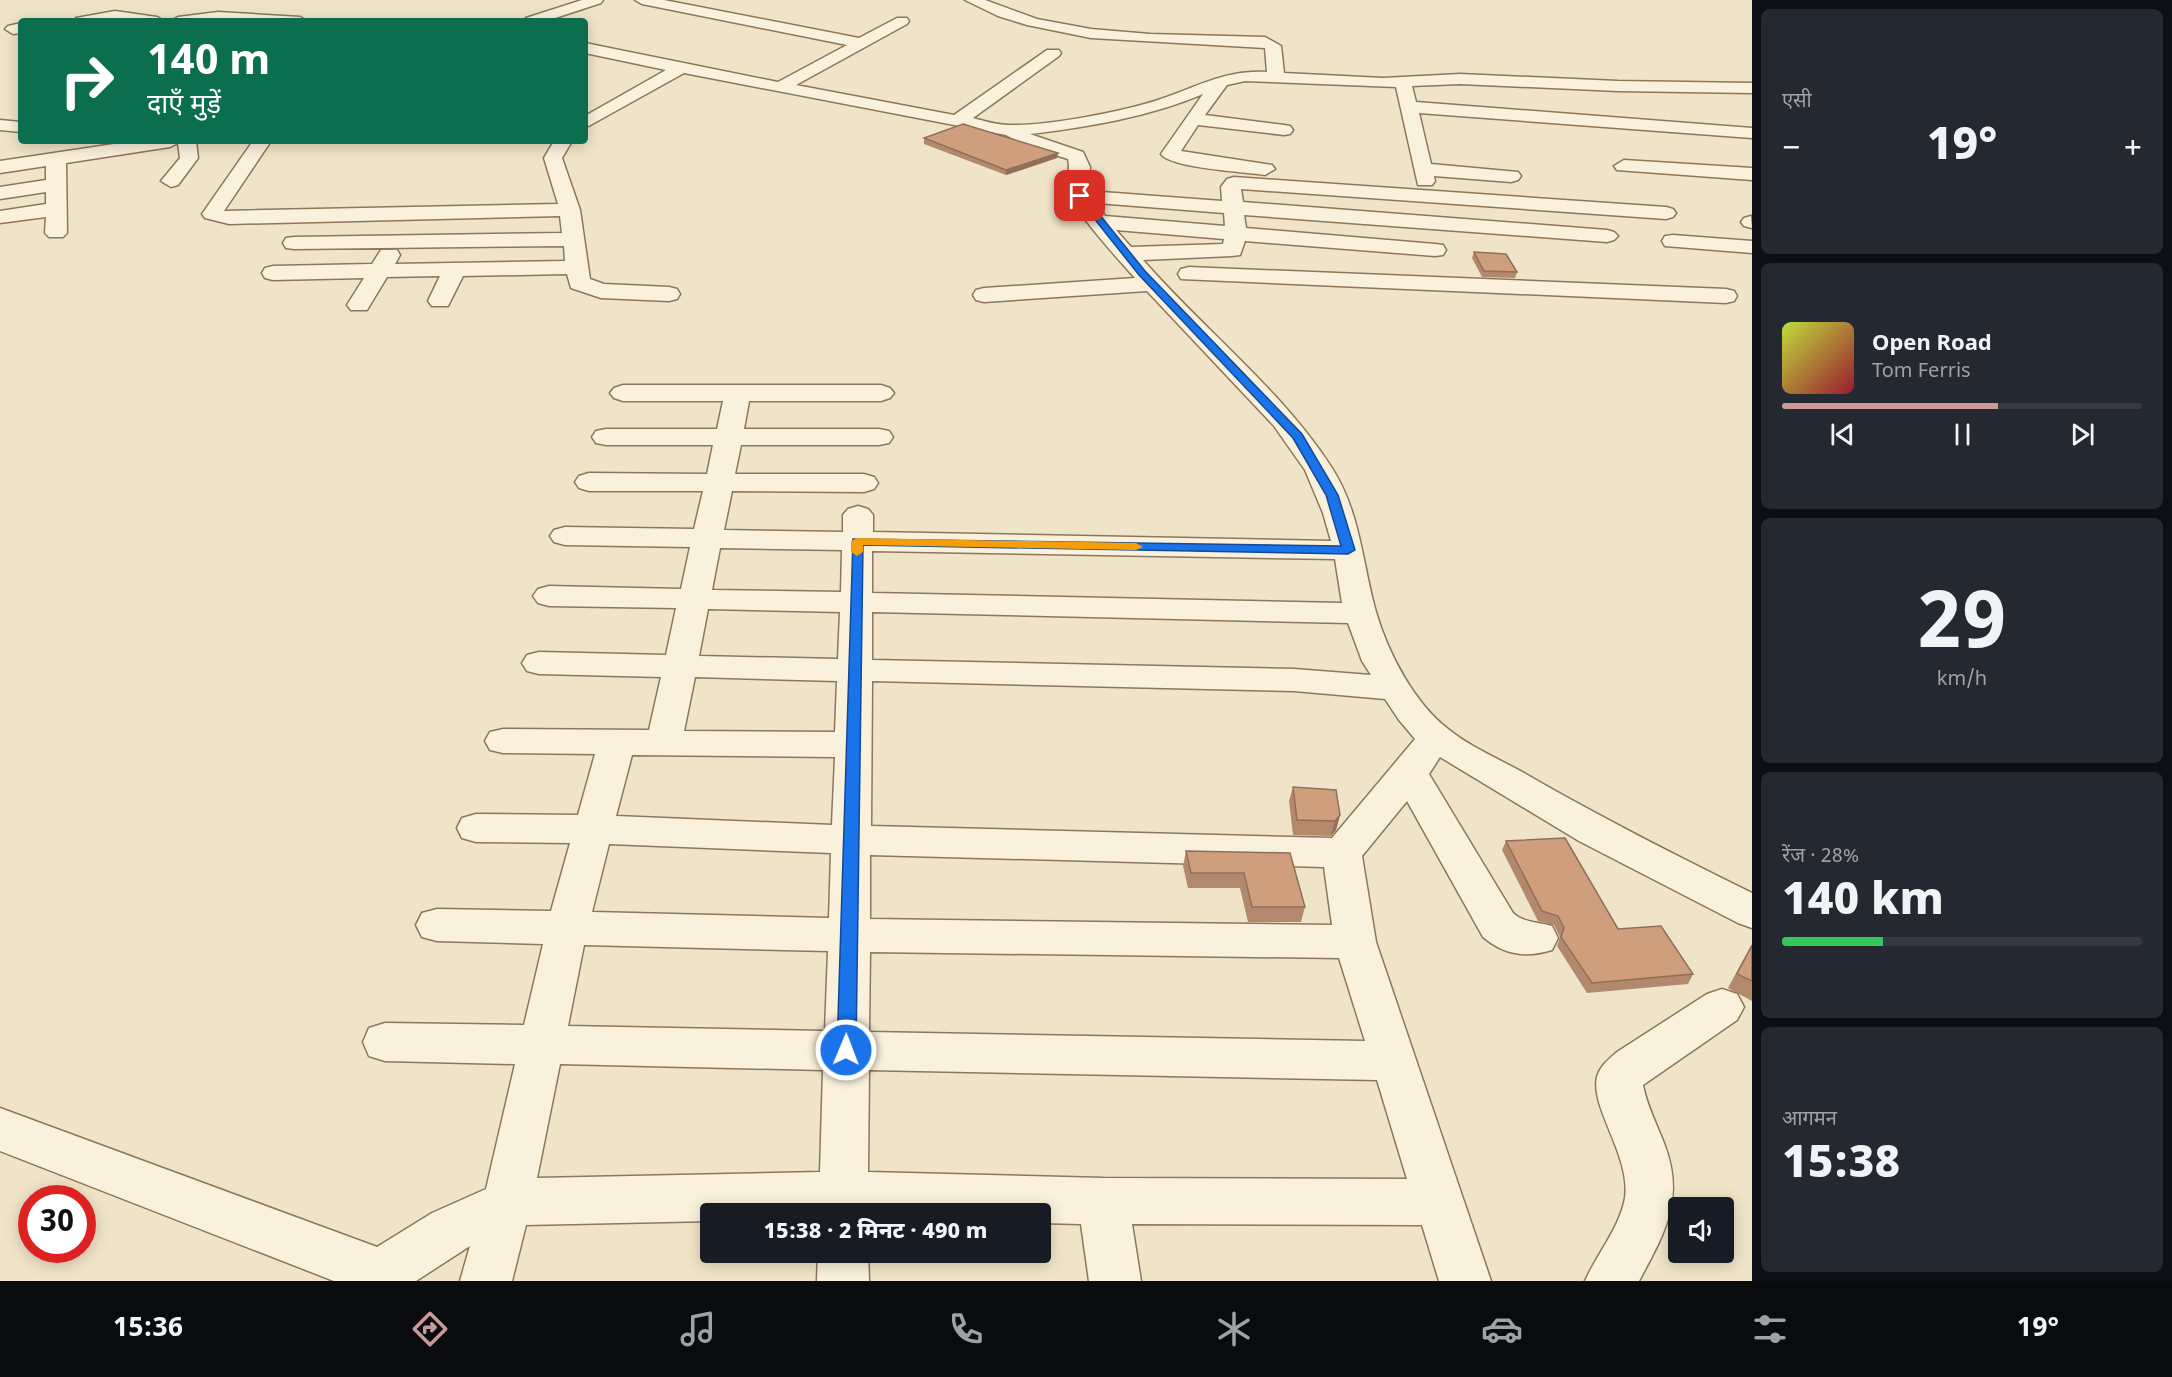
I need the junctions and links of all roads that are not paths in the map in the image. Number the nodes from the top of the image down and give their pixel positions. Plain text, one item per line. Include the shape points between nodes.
1 (569, 0) edge
2 (642, 0) edge
3 (972, 0) edge
4 (592, 1) edge
5 (735, 9) dead end
6 (718, 16) junction
7 (98, 18) edge
8 (136, 18) edge
9 (197, 18) edge
10 (246, 18) edge
11 (540, 18) edge
12 (902, 21) dead end
13 (855, 25) dead end
14 (885, 30) junction
15 (861, 43) junction
16 (588, 49) edge
17 (817, 53) dead end
18 (1053, 53) dead end
19 (837, 56) junction
20 (681, 68) junction
21 (780, 76) junction
22 (1276, 76) junction
23 (1222, 80) junction
24 (1403, 83) junction
25 (1618, 86) junction
26 (1659, 86) junction
27 (1752, 88) edge
28 (1207, 101) junction
29 (1228, 103) dead end
30 (1671, 105) dead end
31 (1409, 107) junction
32 (1193, 118) junction
33 (959, 120) junction
34 (588, 121) edge
35 (1637, 124) junction
36 (0, 125) edge
37 (18, 127) edge
38 (1413, 127) junction
39 (1436, 129) dead end
40 (1284, 130) dead end
41 (1011, 131) junction
42 (1752, 133) edge
43 (1180, 136) junction
44 (1202, 139) dead end
45 (94, 144) edge
46 (152, 144) edge
47 (187, 144) edge
48 (260, 144) edge
49 (561, 144) edge
50 (1417, 147) junction
51 (1440, 148) dead end
52 (115, 150) junction
53 (56, 159) junction
54 (1624, 166) dead end
55 (0, 167) edge
56 (1267, 169) dead end
57 (1752, 174) edge
58 (1511, 176) dead end
59 (171, 182) dead end
60 (1424, 182) junction
61 (56, 185) junction
62 (0, 193) edge
63 (1080, 196) junction
64 (1235, 207) junction
65 (56, 209) junction
66 (570, 210) junction
67 (1666, 213) dead end
68 (414, 214) junction
69 (0, 217) edge
70 (1098, 222) junction
71 (1429, 222) junction
72 (56, 233) dead end
73 (1236, 233) junction
74 (1607, 236) dead end
75 (573, 239) junction
76 (398, 241) junction
77 (1673, 241) dead end
78 (294, 243) dead end
79 (1435, 250) dead end
80 (1744, 253) edge
81 (576, 267) junction
82 (454, 270) junction
83 (1141, 270) junction
84 (380, 271) junction
85 (273, 273) dead end
86 (669, 294) dead end
87 (984, 295) dead end
88 (1726, 296) dead end
89 (440, 301) dead end
90 (359, 305) dead end
91 (622, 393) dead end
92 (738, 393) junction
93 (881, 393) dead end
94 (606, 437) dead end
95 (729, 437) junction
96 (879, 437) dead end
97 (589, 483) dead end
98 (719, 483) junction
99 (860, 513) junction
100 (565, 536) dead end
101 (707, 539) junction
102 (1348, 550) junction
103 (549, 596) dead end
104 (694, 599) junction
105 (856, 603) junction
106 (1360, 613) junction
107 (539, 663) dead end
108 (680, 667) junction
109 (854, 670) junction
110 (1394, 688) junction
111 (1436, 738) junction
112 (503, 741) dead end
113 (617, 742) junction
114 (664, 743) junction
115 (852, 745) junction
116 (1410, 773) junction
117 (476, 828) dead end
118 (592, 829) junction
119 (853, 840) junction
120 (1342, 853) junction
121 (1752, 912) edge
122 (437, 925) dead end
123 (567, 928) junction
124 (848, 935) junction
125 (1537, 938) dead end
126 (1355, 942) junction
127 (1722, 1007) dead end
128 (385, 1042) dead end
129 (541, 1044) junction
130 (846, 1050) junction
131 (1392, 1060) junction
132 (0, 1129) edge
133 (1103, 1201) junction
134 (1439, 1202) junction
135 (844, 1203) edge
136 (930, 1203) edge
137 (507, 1204) junction
138 (700, 1204) edge
139 (843, 1263) edge
140 (372, 1277) edge
141 (486, 1281) edge
142 (843, 1281) edge
143 (1114, 1281) edge
144 (1465, 1281) edge
145 (1611, 1281) edge

1 - 4 street
2 - 6 street
3 - 22 street via 1065,32 1265,42 1273,46
4 - 11 street
5 - 6 street
6 - 15 street
7 - 8 street
9 - 10 street
12 - 14 street
13 - 14 street
14 - 15 street
15 - 19 street
16 - 20 street
17 - 19 street
18 - 33 street
19 - 21 street via 810,70
20 - 21 street
20 - 34 street
21 - 33 street
22 - 23 street
22 - 24 street
23 - 28 street
23 - 41 street via 1165,103 1117,116
24 - 25 street via 1460,80
24 - 31 street
25 - 26 street
25 - 35 street
26 - 27 street
26 - 30 street
28 - 29 street
28 - 32 street
31 - 35 street
31 - 38 street
32 - 40 street
32 - 43 street
33 - 41 street
35 - 42 street
36 - 37 street
38 - 39 street
38 - 50 street
41 - 63 street via 1076,156 1080,163
43 - 44 street
43 - 56 street via 1170,151 1175,156
45 - 52 street
46 - 52 street
47 - 59 street via 189,158
48 - 68 street via 212,214 229,218
49 - 66 street via 553,158
50 - 51 street
50 - 60 street
52 - 53 street
53 - 55 street
53 - 61 street
54 - 57 street
58 - 60 street
60 - 64 street via 1233,183
60 - 67 street
60 - 71 street
61 - 62 street
61 - 65 street
63 - 64 street
63 - 70 street
64 - 71 street
64 - 73 street
65 - 69 street
65 - 72 street
66 - 68 street
66 - 75 street
68 - 76 street
70 - 73 street
70 - 83 street
71 - 74 street
73 - 79 street
73 - 83 street via 1232,250
75 - 76 street
75 - 81 street
76 - 78 street
76 - 84 street
77 - 80 street
81 - 82 street
81 - 86 street via 579,283 588,288
82 - 84 street
82 - 89 street
83 - 87 street
83 - 88 street
83 - 102 street via 1298,437 1332,495
84 - 85 street
84 - 90 street
91 - 92 street
92 - 93 street
92 - 95 street
94 - 95 street
95 - 96 street
95 - 98 street
97 - 98 street
98 - 99 street
98 - 101 street
99 - 101 street
99 - 102 street
99 - 105 street
100 - 101 street
101 - 104 street
102 - 106 street
103 - 104 street
104 - 105 street
104 - 108 street
105 - 106 street
105 - 109 street
106 - 110 street
107 - 108 street
108 - 109 street
108 - 114 street
109 - 110 street via 1323,681
109 - 115 street
110 - 111 street
111 - 116 street
111 - 121 street via 1593,831
112 - 113 street
113 - 114 street
113 - 118 street
114 - 115 street
115 - 119 street
116 - 120 street
116 - 125 street via 1498,925 1512,937
117 - 118 street
118 - 119 street
118 - 123 street
119 - 120 street
119 - 124 street
120 - 126 street
122 - 123 street
123 - 124 street
123 - 129 street
124 - 126 street
124 - 130 street
126 - 131 street
127 - 145 street via 1620,1078 1624,1103 1651,1176 1652,1196 1648,1214
128 - 129 street
129 - 130 street
129 - 137 street
130 - 131 street
130 - 135 street
131 - 134 street
132 - 140 street
133 - 134 street
133 - 136 street
133 - 143 street
134 - 144 street
137 - 138 street
137 - 140 street via 479,1214
137 - 141 street
139 - 142 street

